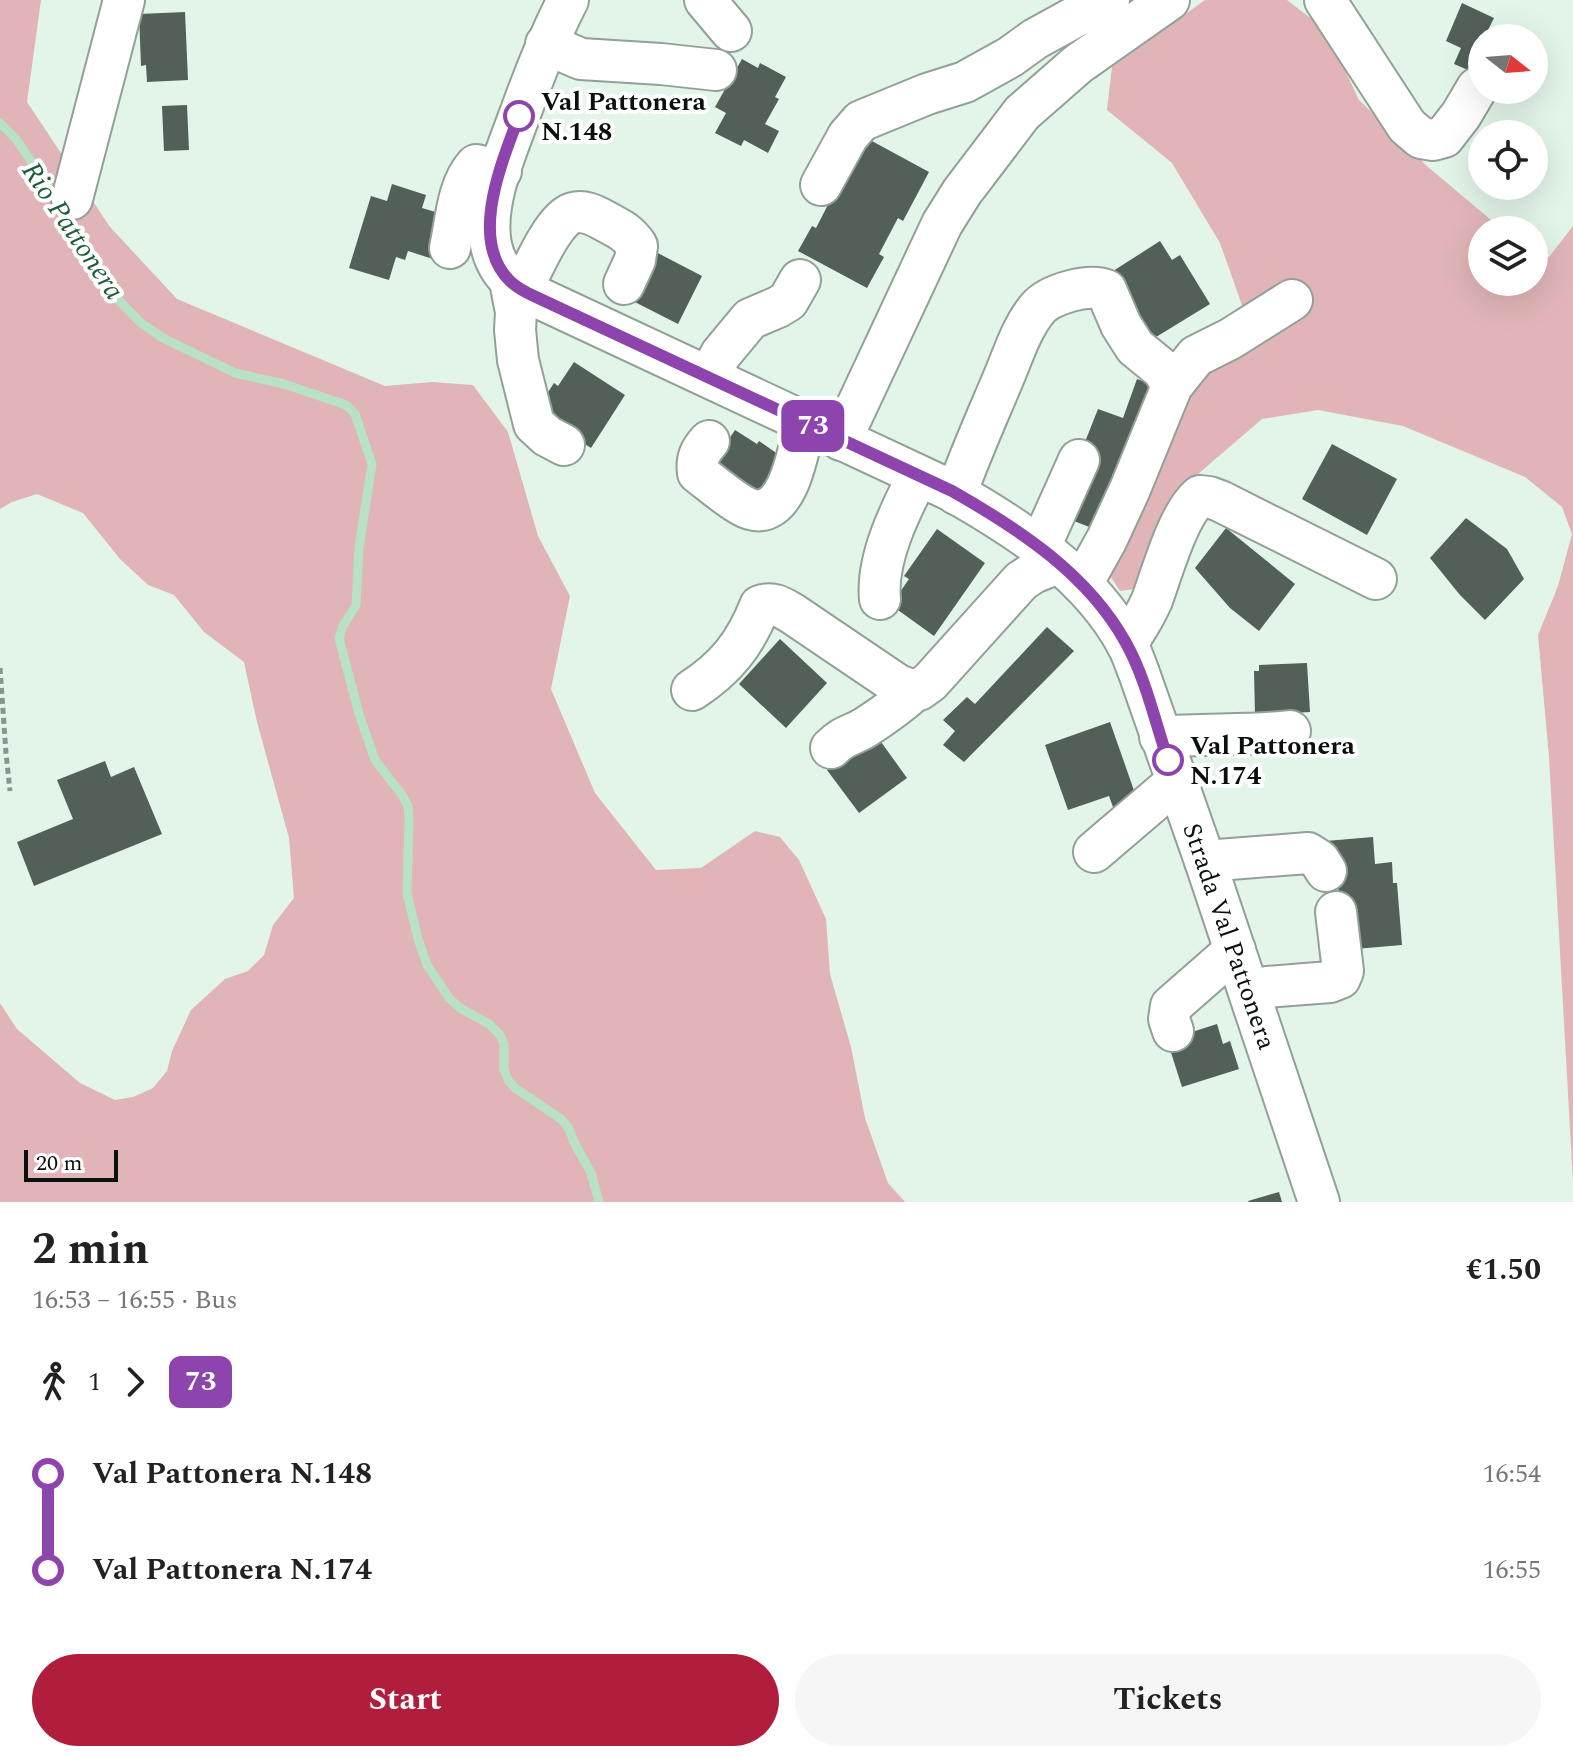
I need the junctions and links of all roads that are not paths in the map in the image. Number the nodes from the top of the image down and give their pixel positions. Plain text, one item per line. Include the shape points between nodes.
1 (124, 0) edge
2 (568, 0) edge
3 (705, 0) edge
4 (1109, 0) edge
5 (1325, 0) edge
6 (1150, 5) edge
7 (731, 31) dead end
8 (546, 44) junction
9 (716, 70) dead end
10 (1468, 103) edge
11 (501, 171) junction
12 (821, 185) dead end
13 (72, 199) dead end
14 (450, 248) dead end
15 (800, 280) dead end
16 (624, 284) dead end
17 (516, 285) junction
18 (1292, 300) dead end
19 (709, 376) junction
20 (1172, 386) junction
21 (805, 422) junction
22 (841, 440) junction
23 (709, 441) dead end
24 (564, 445) dead end
25 (1079, 460) dead end
26 (918, 476) junction
27 (956, 494) junction
28 (1060, 565) junction
29 (1376, 579) dead end
30 (880, 599) dead end
31 (1127, 644) junction
32 (692, 690) dead end
33 (914, 691) junction
34 (1290, 731) dead end
35 (1160, 737) junction
36 (831, 748) dead end
37 (1176, 782) junction
38 (1094, 852) dead end
39 (1205, 861) junction
40 (1326, 871) dead end
41 (1336, 912) dead end
42 (1235, 950) junction
43 (1249, 991) junction
44 (1173, 1031) dead end
45 (1319, 1202) edge

1 - 13 street
2 - 8 street
3 - 7 street
4 - 12 street via 965,82 861,121
5 - 10 street via 1407,126 1421,138 1444,137
6 - 22 street via 1022,113 962,192
8 - 9 street via 581,59
8 - 11 street
11 - 14 street via 476,165 471,170
11 - 17 street via 493,192 491,246 498,265
15 - 19 street via 788,301 750,319
16 - 17 street via 637,246 629,234 590,213 574,212 564,216
17 - 19 street, Strada Val Pattonera
17 - 24 street via 518,360 534,424
18 - 20 street via 1196,356
19 - 21 street, Strada Val Pattonera
20 - 27 street via 1163,370 1135,347 1106,290 1085,288 1052,297 1030,319
20 - 28 street via 1107,539
21 - 22 street, Strada Val Pattonera
21 - 23 street via 784,494 764,511 742,505 698,473 697,462
22 - 26 street, Strada Val Pattonera
25 - 28 street
26 - 27 street, Strada Val Pattonera
26 - 30 street via 883,562
27 - 28 street, Strada Val Pattonera
28 - 31 street, Strada Val Pattonera
28 - 33 street via 1021,581 930,682
29 - 31 street via 1220,501 1200,496 1185,515 1151,601
31 - 35 street, Strada Val Pattonera
32 - 33 street via 722,669 760,606 769,603
33 - 36 street
34 - 35 street
35 - 37 street, Strada Val Pattonera
37 - 38 street
37 - 39 street, Strada Val Pattonera
39 - 40 street via 1308,853
39 - 42 street, Strada Val Pattonera
41 - 43 street via 1340,978
42 - 43 street, Strada Val Pattonera
42 - 44 street via 1171,1006
43 - 45 street, Strada Val Pattonera

